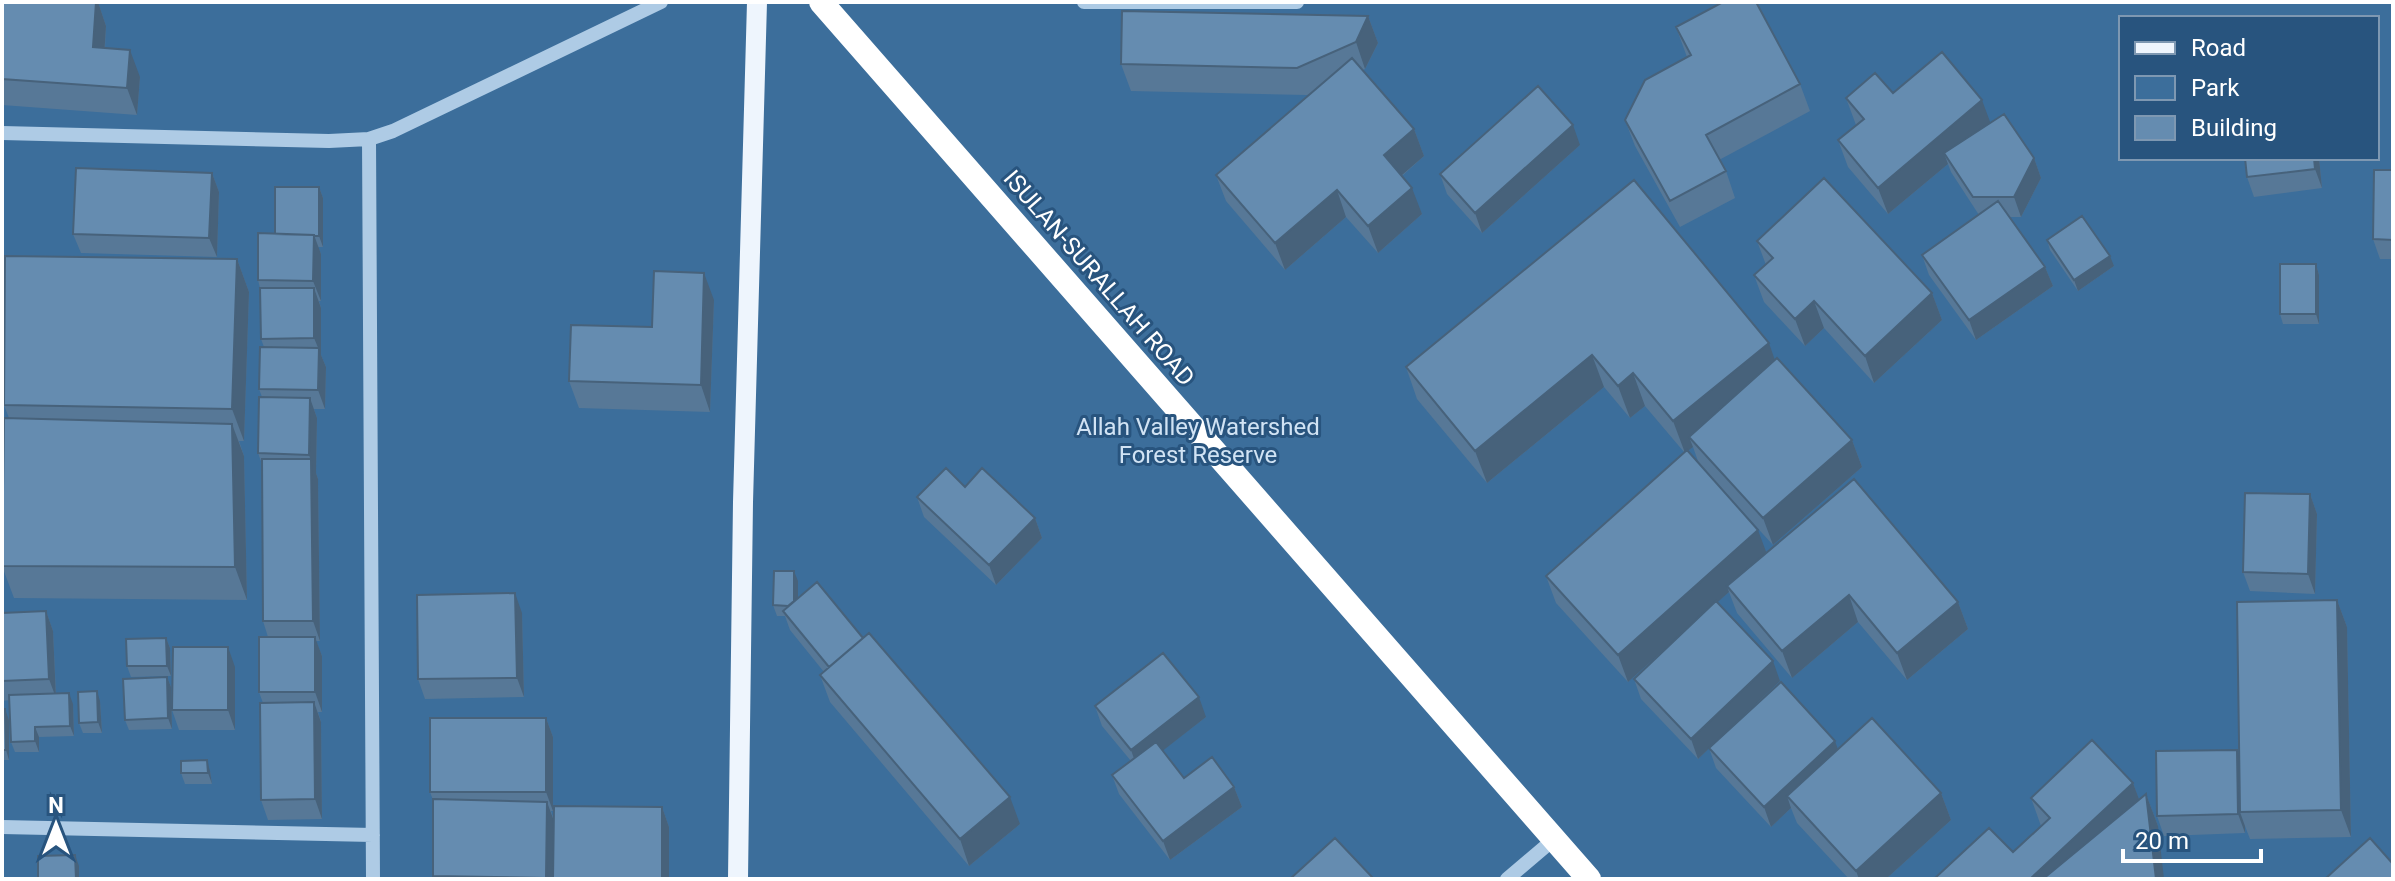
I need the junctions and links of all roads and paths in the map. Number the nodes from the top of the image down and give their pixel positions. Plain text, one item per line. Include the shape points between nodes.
1 (661, 2) edge
2 (757, 2) edge
3 (821, 2) edge
4 (1084, 2) edge
5 (1297, 2) edge
6 (2, 133) edge
7 (369, 139) junction
8 (2, 827) edge
9 (373, 835) junction
10 (1553, 840) junction
11 (373, 879) edge
12 (738, 879) edge
13 (1507, 879) edge
14 (1589, 879) edge

1 - 7 street
2 - 12 main road
3 - 10 highway, ISULAN-SURALLAH ROAD
4 - 5 street
6 - 7 street
7 - 9 street
8 - 9 street
9 - 11 street
10 - 13 street
10 - 14 highway, ISULAN-SURALLAH ROAD

